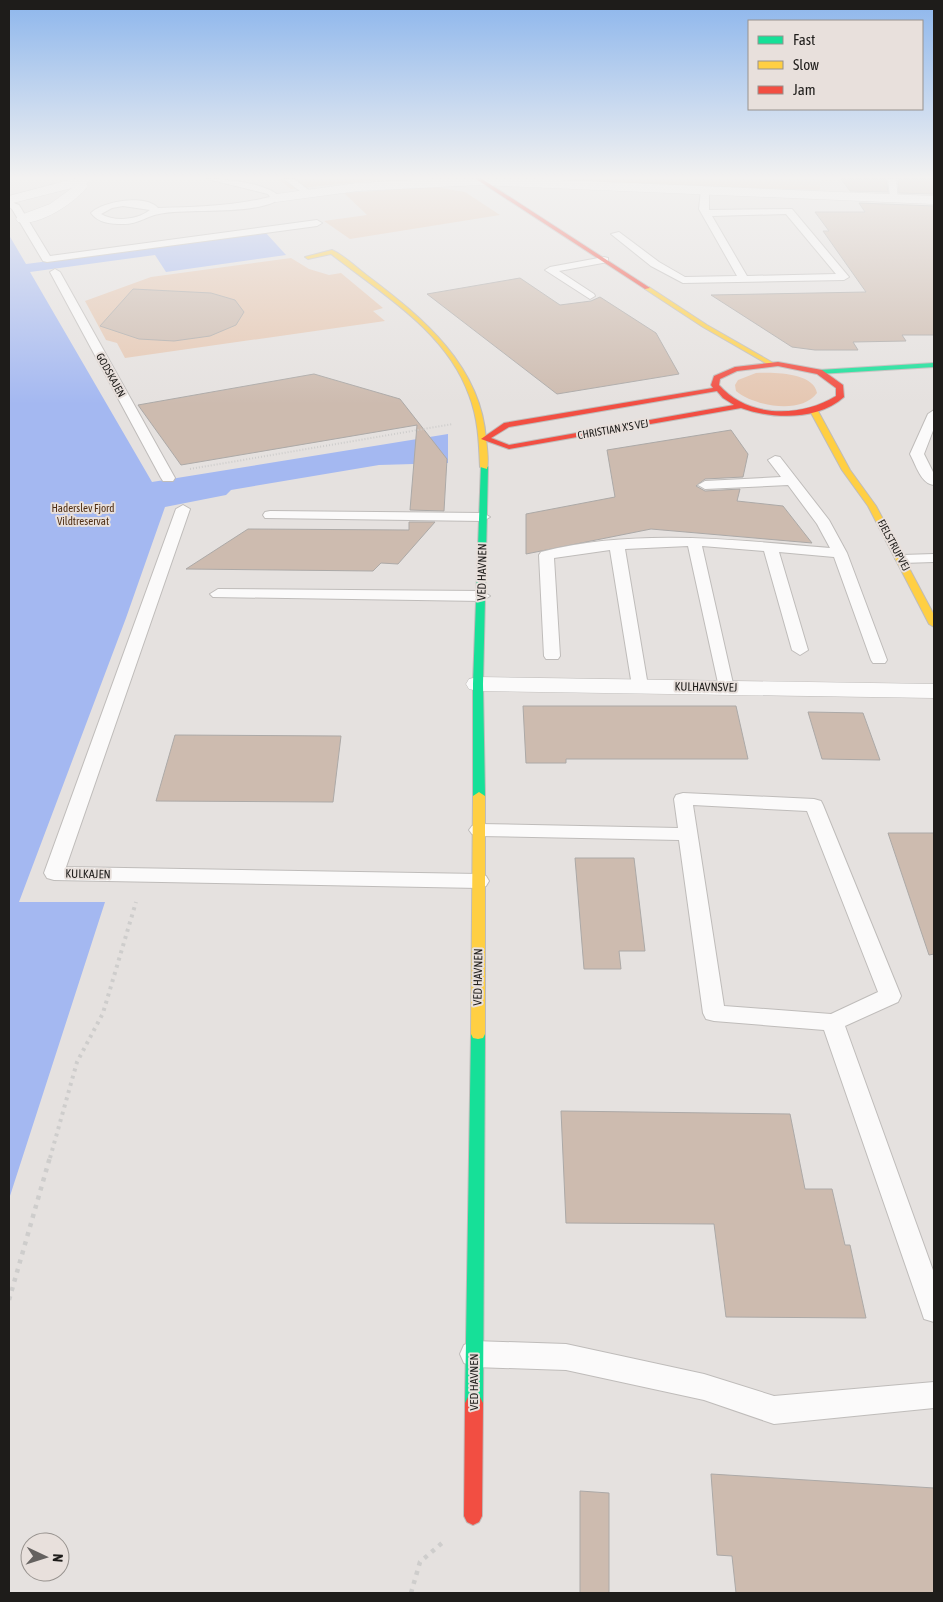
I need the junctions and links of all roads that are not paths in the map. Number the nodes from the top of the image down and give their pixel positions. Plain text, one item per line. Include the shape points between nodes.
1 (43, 254) edge
2 (87, 254) edge
3 (324, 254) edge
4 (334, 254) edge
5 (594, 254) edge
6 (642, 254) edge
7 (729, 254) edge
8 (825, 254) edge
9 (308, 257) dead end
10 (604, 260) junction
11 (55, 272) dead end
12 (744, 279) junction
13 (590, 296) dead end
14 (705, 326) junction
15 (721, 347) dead end
16 (771, 364) junction
17 (934, 366) edge
18 (819, 372) junction
19 (868, 381) dead end
20 (718, 389) junction
21 (741, 406) junction
22 (814, 411) junction
23 (780, 413) junction
24 (934, 414) edge
25 (795, 426) dead end
26 (485, 439) junction
27 (817, 445) dead end
28 (775, 460) dead end
29 (846, 470) junction
30 (166, 476) road end
31 (790, 481) junction
32 (934, 481) edge
33 (705, 485) dead end
34 (183, 509) dead end
35 (270, 515) dead end
36 (483, 517) junction
37 (694, 541) junction
38 (617, 545) junction
39 (770, 547) junction
40 (840, 553) junction
41 (934, 558) edge
42 (902, 559) junction
43 (218, 594) dead end
44 (482, 596) junction
45 (934, 624) edge
46 (800, 650) dead end
47 (552, 656) dead end
48 (879, 660) dead end
49 (478, 684) junction
50 (640, 686) junction
51 (726, 688) junction
52 (934, 690) edge
53 (478, 830) junction
54 (688, 834) junction
55 (479, 881) junction
56 (833, 1022) junction
57 (934, 1310) edge
58 (474, 1354) junction
59 (934, 1395) edge
60 (474, 1516) road end

1 - 2 lane via 46,259
3 - 9 street
4 - 26 street via 429,329 455,359 474,393
5 - 10 street
6 - 12 lane via 683,280
7 - 12 lane
8 - 12 lane via 844,277
10 - 13 lane via 550,270
10 - 14 street
11 - 30 lane, GODSKAJEN
14 - 15 street
14 - 16 street
16 - 18 street via 793,365
16 - 20 street via 734,364 719,377
17 - 18 street
17 - 19 street
18 - 22 street via 845,386 835,402
20 - 21 street
20 - 26 street, CHRISTIAN X'S VEJ via 507,424
21 - 23 street
21 - 26 street, CHRISTIAN X'S VEJ via 509,447
22 - 23 street
22 - 29 street, FJELSTRUPVEJ
23 - 25 street
24 - 32 lane via 917,454 931,481
26 - 36 street, VED HAVNEN
27 - 29 street, FJELSTRUPVEJ
28 - 31 lane
29 - 42 street, FJELSTRUPVEJ via 872,506
31 - 33 lane
31 - 40 lane via 824,524
34 - 55 lane, KULKAJEN via 54,873
35 - 36 lane
36 - 44 street, VED HAVNEN
37 - 38 lane
37 - 39 lane
37 - 51 lane
38 - 47 lane via 546,556
38 - 50 lane
39 - 40 lane
39 - 46 lane
40 - 48 lane
41 - 42 lane
42 - 45 street, FJELSTRUPVEJ
43 - 44 lane
44 - 49 street, VED HAVNEN
49 - 50 street, KULHAVNSVEJ
49 - 53 street, VED HAVNEN
50 - 51 street, KULHAVNSVEJ
51 - 52 street, KULHAVNSVEJ
53 - 54 lane
53 - 55 street, VED HAVNEN
54 - 56 lane via 714,1013
54 - 56 lane via 683,799 814,805 890,996
55 - 58 street, VED HAVNEN
56 - 57 lane
58 - 59 lane via 566,1357 704,1387 774,1410
58 - 60 street, VED HAVNEN

